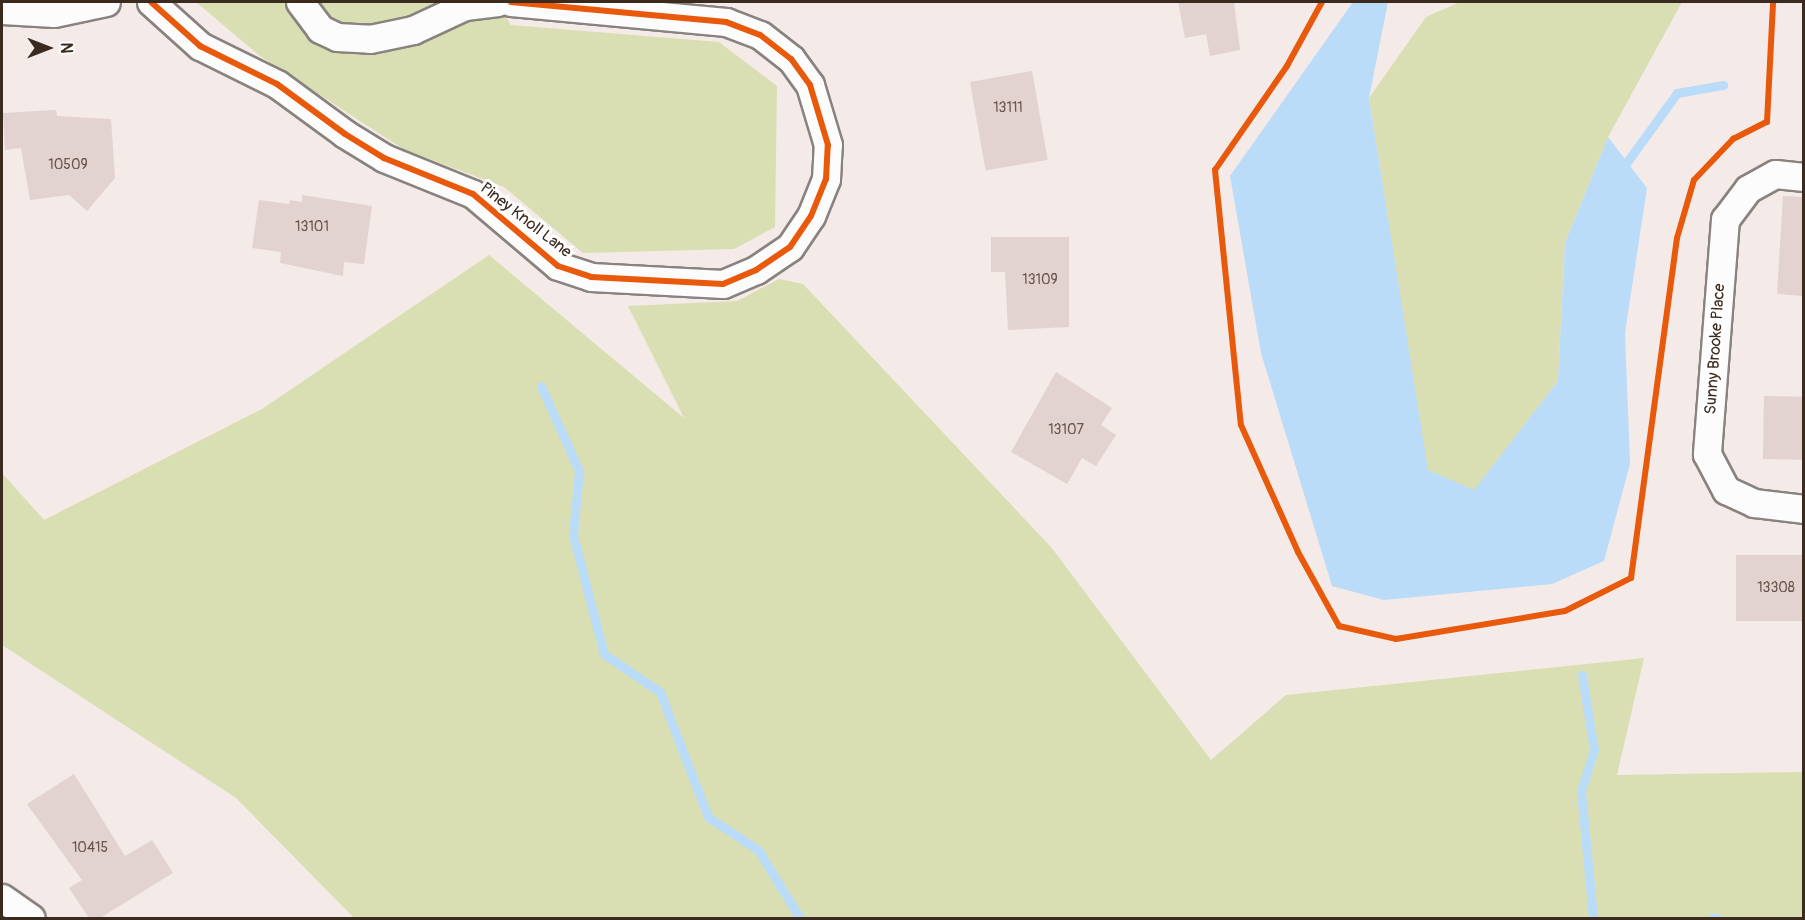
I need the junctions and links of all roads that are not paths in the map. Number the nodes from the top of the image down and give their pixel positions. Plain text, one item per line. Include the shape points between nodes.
1 (106, 2) edge
2 (151, 2) edge
3 (300, 2) edge
4 (498, 2) edge
5 (511, 2) edge
6 (2, 10) edge
7 (1803, 177) edge
8 (1803, 509) edge
9 (2, 898) edge
10 (31, 918) edge

1 - 6 street via 54,13
2 - 5 street, Piney Knoll Lane via 200,46 277,84 355,140 472,194 558,266 591,277 723,284 756,270 790,247 811,216 826,179 828,145 810,85 791,59 760,35 726,22
3 - 4 street via 320,29 337,37 370,39 413,30 465,6
7 - 8 street, Sunny Brooke Place via 1775,174 1748,189 1725,219 1707,454 1726,490 1754,503
9 - 10 street

